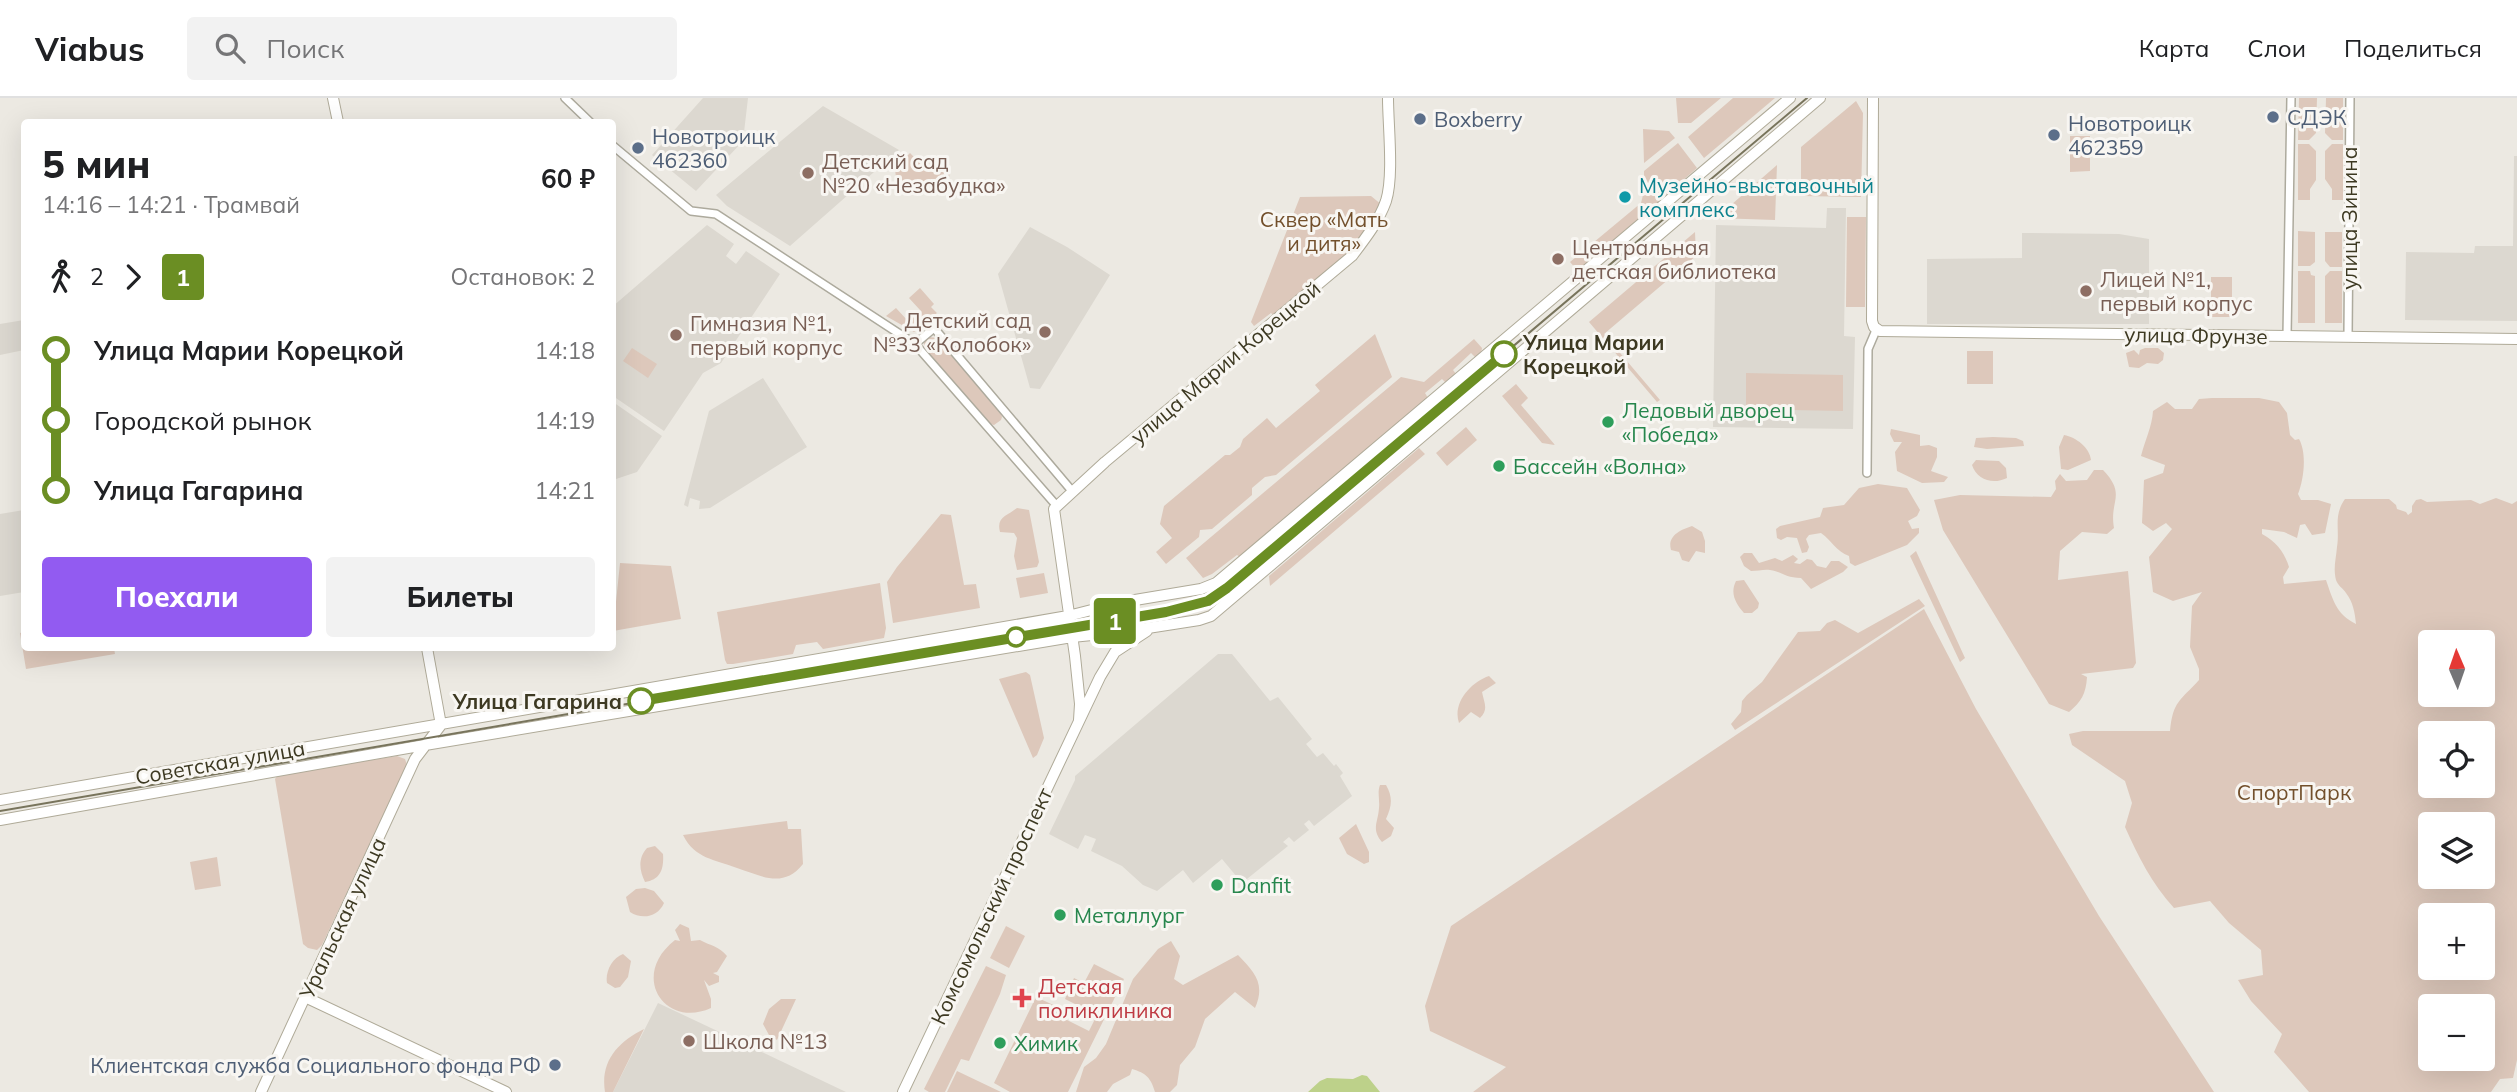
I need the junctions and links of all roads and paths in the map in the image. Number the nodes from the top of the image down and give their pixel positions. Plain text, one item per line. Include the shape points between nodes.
1 (333, 98) edge
2 (565, 98) edge
3 (1388, 98) edge
4 (1790, 98) edge
5 (1820, 98) edge
6 (1873, 98) edge
7 (2291, 98) edge
8 (2350, 98) edge
9 (337, 119) edge
10 (587, 119) edge
11 (616, 148) edge
12 (1877, 328) junction
13 (2287, 336) junction
14 (2348, 337) junction
15 (2517, 339) edge
16 (915, 344) junction
17 (1867, 473) dead end
18 (1072, 491) junction
19 (1056, 505) junction
20 (1068, 616) junction
21 (1154, 627) junction
22 (1072, 637) junction
23 (429, 651) edge
24 (1079, 720) junction
25 (441, 724) junction
26 (425, 745) junction
27 (0, 800) edge
28 (0, 820) edge
29 (305, 997) junction
30 (261, 1092) edge
31 (506, 1092) edge
32 (903, 1092) edge

1 - 9 main road
2 - 10 street
3 - 18 main road, улица Марии Корецкой via 1387,199 1352,256
4 - 20 main road, Советская улица via 1216,583
5 - 21 main road, Советская улица via 1222,608 1199,620
6 - 12 main road via 1872,321
7 - 13 street
8 - 14 street, улица Зинина
11 - 16 street via 691,211 716,214
12 - 13 main road, улица Фрунзе via 1887,332
12 - 17 street via 1868,349
13 - 14 main road, улица Фрунзе
14 - 15 main road, улица Фрунзе
16 - 18 street via 934,328
16 - 19 street
18 - 19 main road, улица Марии Корецкой
19 - 20 main road
20 - 22 main road, Комсомольский проспект
20 - 25 main road, Советская улица
21 - 22 main road, Советская улица
21 - 24 main road, Комсомольский проспект via 1115,652
22 - 24 main road, Комсомольский проспект
22 - 26 main road, Советская улица
23 - 25 main road
24 - 32 main road, Комсомольский проспект
25 - 26 main road
25 - 27 main road, Советская улица
26 - 28 main road, Советская улица
26 - 29 main road, Уральская улица
29 - 30 main road, Уральская улица
29 - 31 main road

